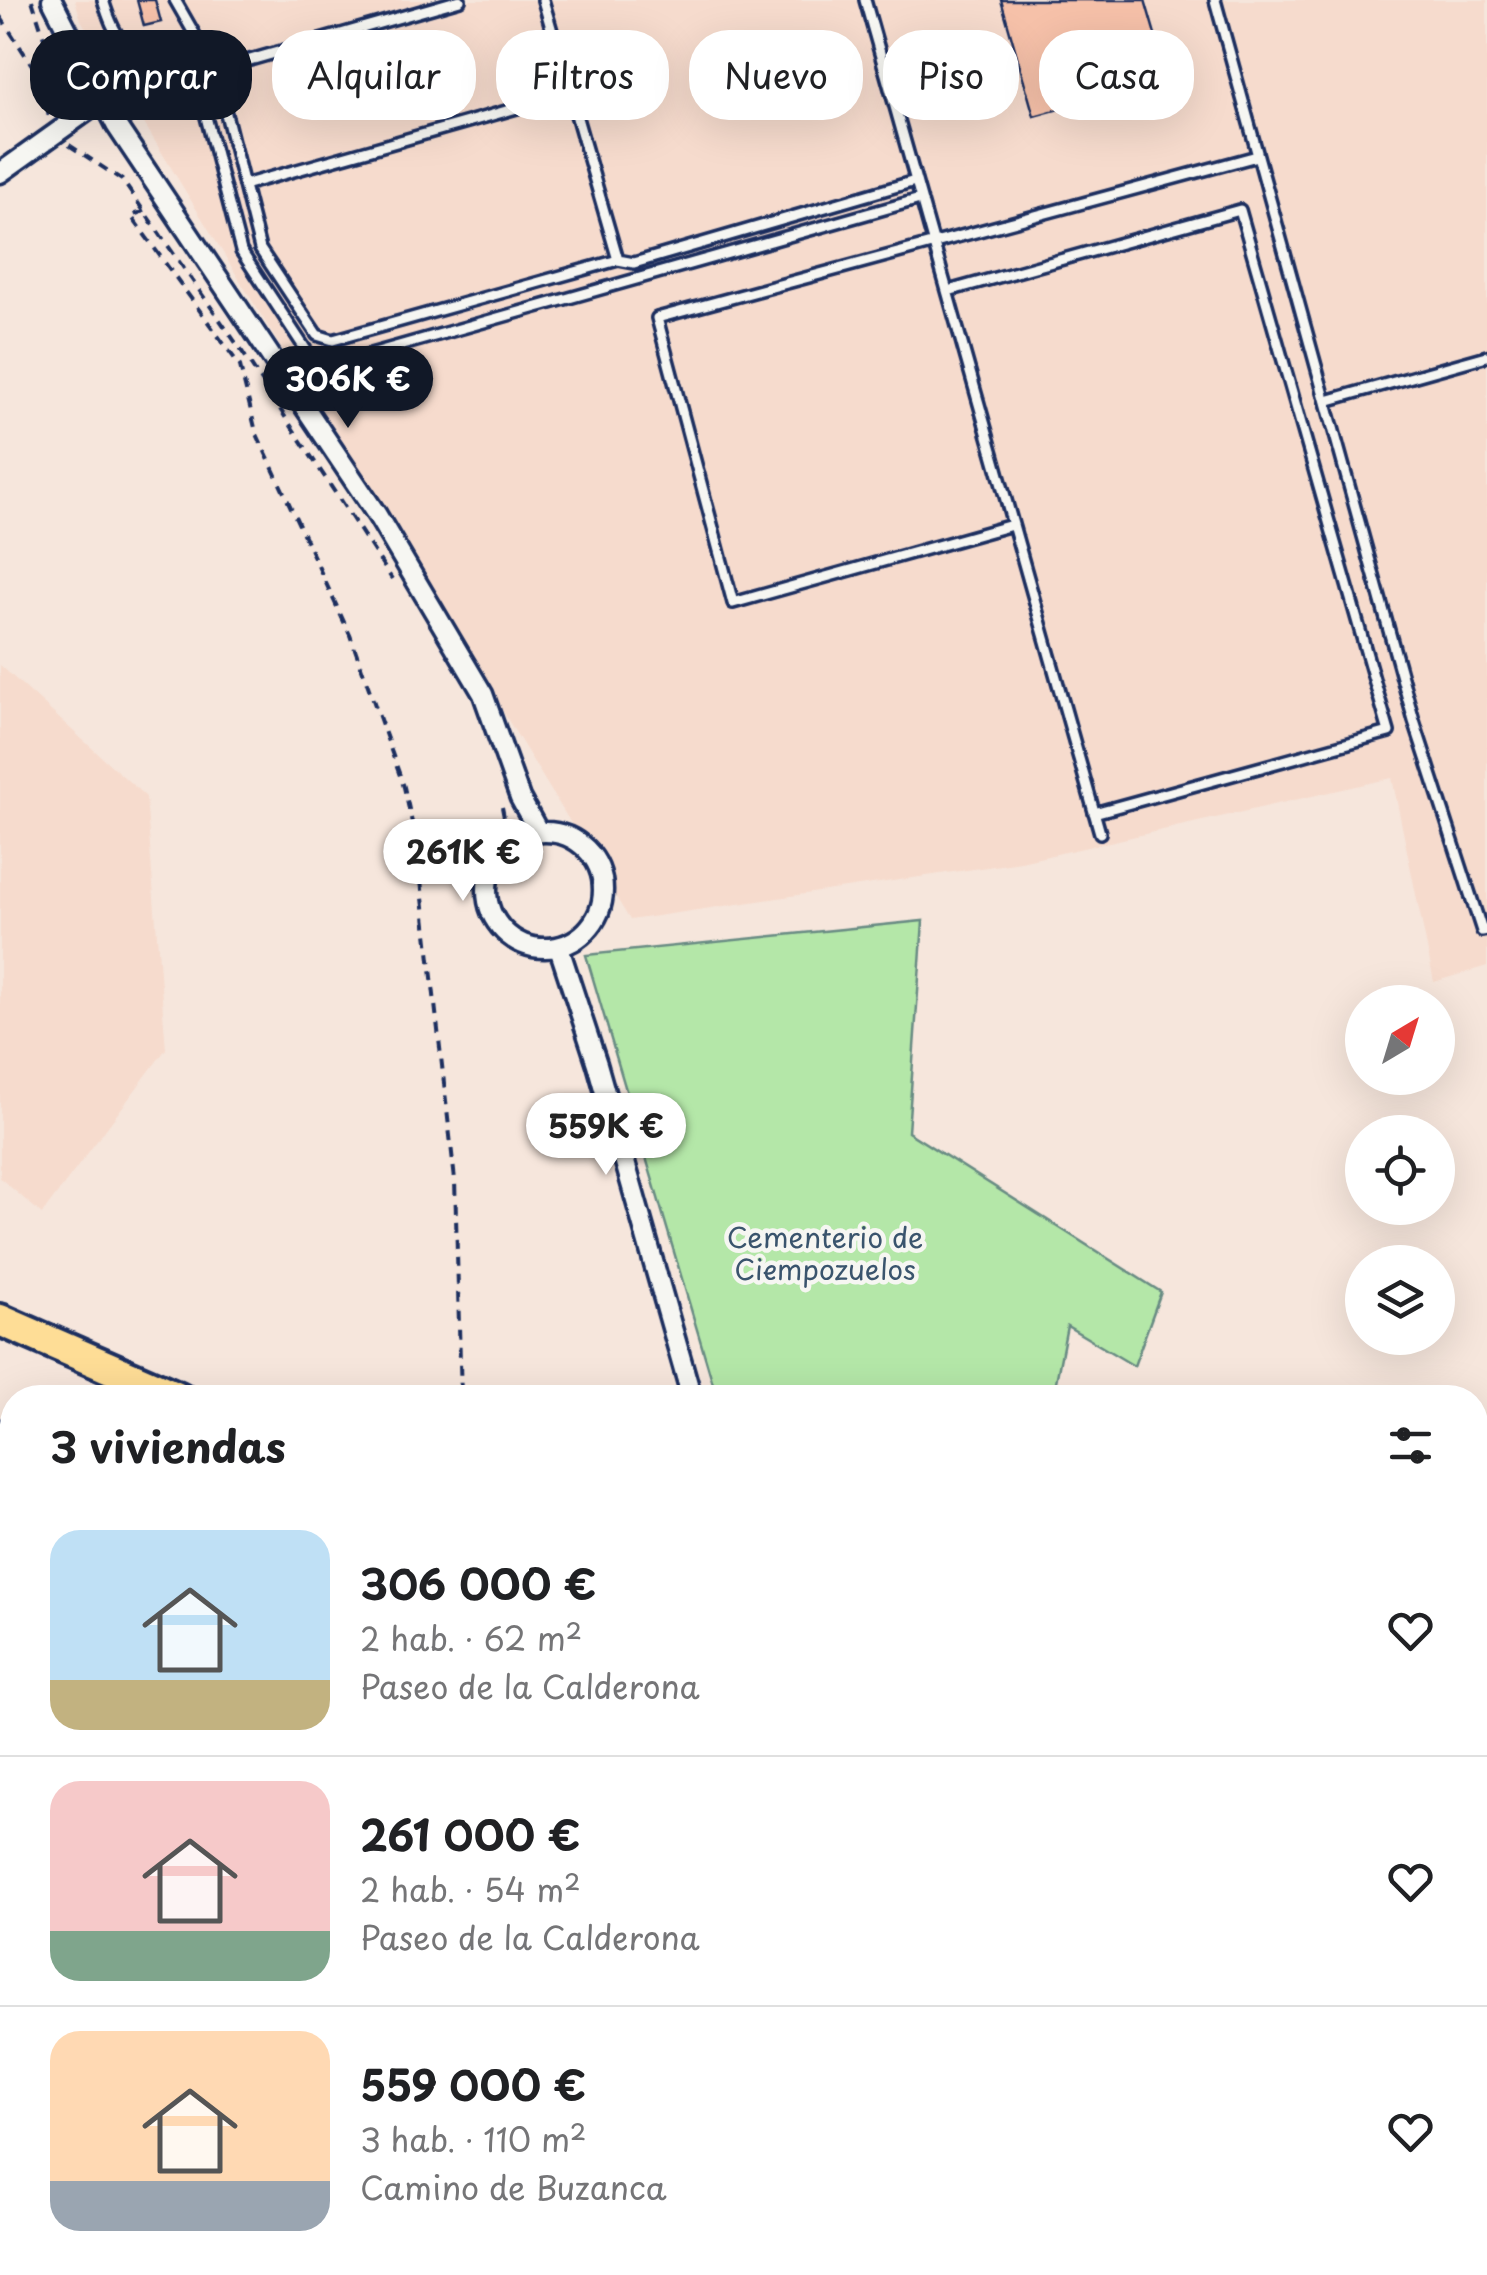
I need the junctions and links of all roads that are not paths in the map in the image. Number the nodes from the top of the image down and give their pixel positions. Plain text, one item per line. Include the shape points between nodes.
1 (52, 0) edge
2 (102, 0) edge
3 (175, 0) edge
4 (460, 0) edge
5 (543, 0) edge
6 (864, 0) edge
7 (1215, 0) edge
8 (69, 30) edge
9 (117, 30) edge
10 (192, 30) edge
11 (552, 30) edge
12 (252, 59) edge
13 (496, 114) edge
14 (75, 120) edge
15 (121, 120) edge
16 (207, 120) edge
17 (228, 120) edge
18 (578, 120) edge
19 (1257, 156) junction
20 (0, 172) edge
21 (915, 182) junction
22 (244, 185) junction
23 (920, 200) junction
24 (932, 242) junction
25 (618, 260) junction
26 (948, 291) junction
27 (1487, 356) edge
28 (1326, 401) junction
29 (1012, 524) junction
30 (1094, 812) junction
31 (1100, 833) dead end
32 (522, 837) junction
33 (1484, 931) edge
34 (559, 948) junction
35 (0, 1320) edge
36 (149, 1385) edge
37 (689, 1385) edge

1 - 8 street
2 - 9 lane
3 - 10 lane
4 - 12 lane
5 - 11 lane
6 - 21 lane
7 - 19 lane
13 - 22 lane
14 - 20 street
15 - 32 street via 177,220 377,515 482,694
16 - 23 lane via 242,250 306,350 324,364
17 - 22 lane
18 - 25 lane
19 - 24 lane
19 - 28 lane
21 - 23 lane
21 - 25 lane via 634,263
22 - 25 lane via 260,249 318,334 333,340
23 - 24 lane
24 - 26 lane
24 - 29 lane via 657,318 733,603
26 - 29 lane
26 - 30 lane via 1240,210 1389,732
27 - 28 lane
28 - 33 lane via 1414,721
29 - 30 lane
30 - 31 lane
32 - 34 street via 490,867 486,898 492,917 509,937 540,949
32 - 34 street via 558,832 582,844 598,864 602,908 592,927
34 - 37 street
35 - 36 main road

